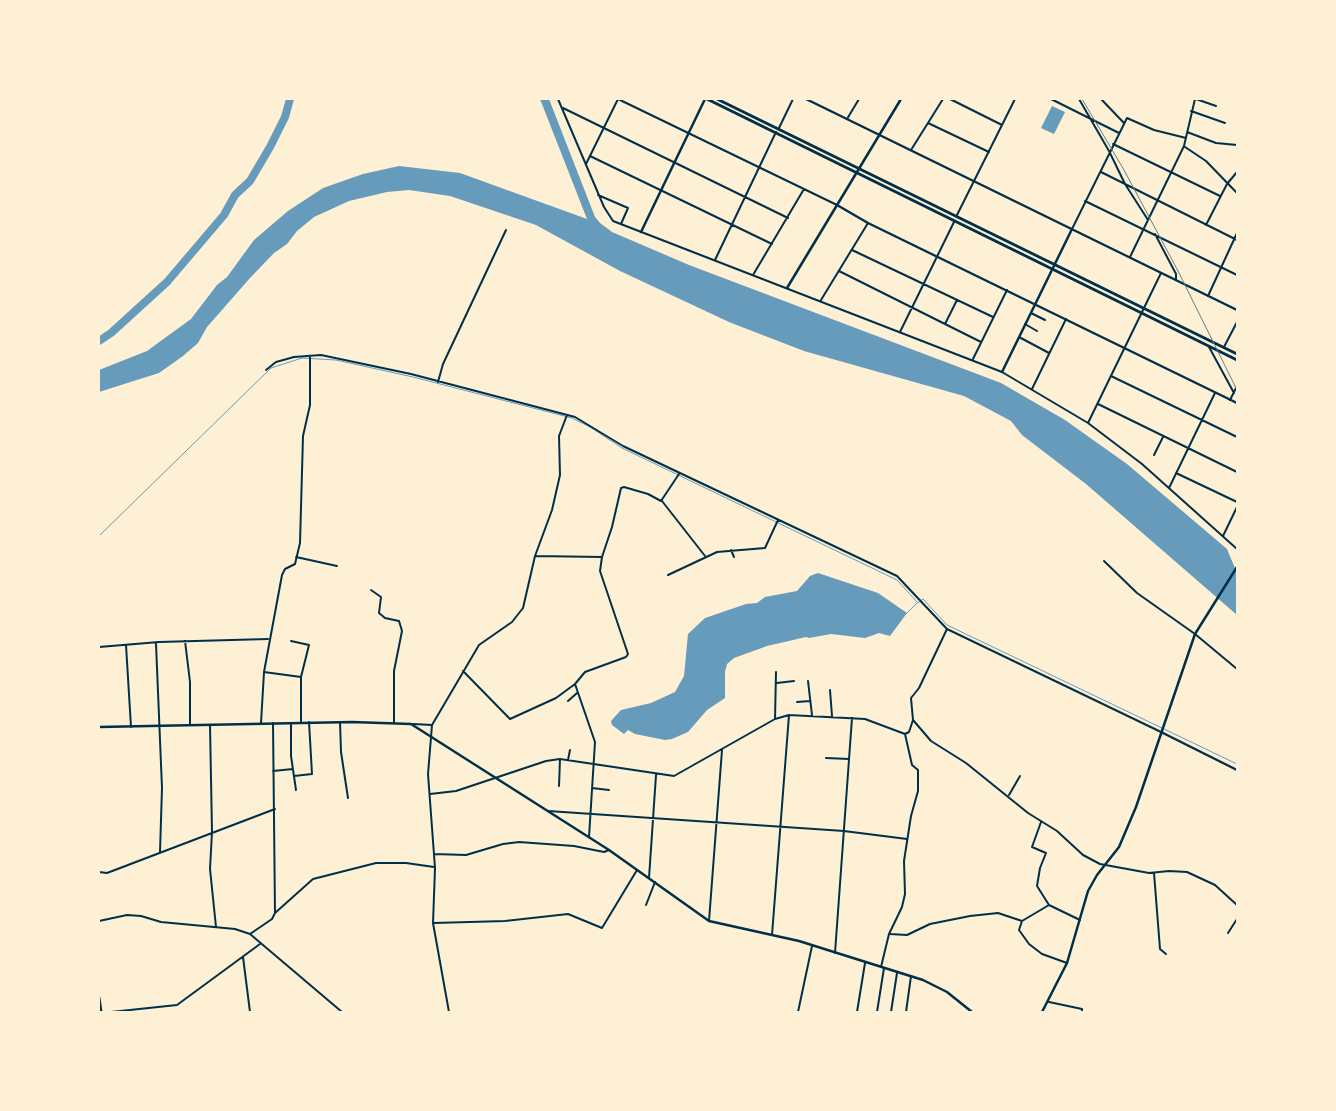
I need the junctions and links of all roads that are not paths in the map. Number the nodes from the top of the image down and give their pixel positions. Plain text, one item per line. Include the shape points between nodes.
1 (558, 99) edge
2 (618, 99) edge
3 (706, 99) edge
4 (716, 99) edge
5 (793, 99) edge
6 (806, 99) edge
7 (859, 99) edge
8 (901, 99) edge
9 (943, 99) edge
10 (950, 99) edge
11 (1015, 99) edge
12 (1051, 99) edge
13 (1079, 99) edge
14 (1101, 99) edge
15 (1195, 99) edge
16 (1216, 106) dead end
17 (562, 107) junction
18 (1191, 111) junction
19 (1090, 117) junction
20 (847, 118) junction
21 (928, 123) junction
22 (1124, 123) junction
23 (1002, 124) junction
24 (1225, 124) dead end
25 (604, 128) junction
26 (778, 128) junction
27 (776, 132) junction
28 (1187, 132) junction
29 (689, 133) junction
30 (1118, 133) junction
31 (880, 134) junction
32 (1186, 138) junction
33 (1113, 144) junction
34 (1237, 145) edge
35 (1184, 146) junction
36 (912, 150) junction
37 (1110, 151) junction
38 (988, 152) junction
39 (590, 156) junction
40 (674, 162) junction
41 (585, 165) junction
42 (759, 168) junction
43 (860, 168) junction
44 (1100, 172) junction
45 (1172, 172) junction
46 (1237, 172) edge
47 (856, 173) junction
48 (974, 181) junction
49 (1125, 184) junction
50 (1227, 184) junction
51 (804, 189) junction
52 (661, 190) junction
53 (1237, 193) edge
54 (598, 195) junction
55 (1220, 196) junction
56 (745, 197) junction
57 (1085, 201) junction
58 (1157, 201) junction
59 (837, 205) junction
60 (788, 218) junction
61 (956, 218) junction
62 (1148, 220) junction
63 (868, 223) junction
64 (621, 224) junction
65 (732, 224) junction
66 (1206, 225) junction
67 (1144, 228) junction
68 (1072, 229) junction
69 (506, 230) dead end
70 (641, 232) junction
71 (1237, 233) edge
72 (1156, 234) junction
73 (1236, 239) edge
74 (772, 244) junction
75 (852, 250) junction
76 (938, 256) junction
77 (1130, 258) junction
78 (714, 260) junction
79 (1054, 264) junction
80 (1221, 267) junction
81 (1052, 268) junction
82 (839, 271) junction
83 (1162, 273) junction
84 (754, 275) junction
85 (1237, 275) edge
86 (1176, 280) junction
87 (924, 284) junction
88 (787, 288) junction
89 (1007, 290) junction
90 (1208, 296) junction
91 (957, 300) junction
92 (821, 301) junction
93 (1035, 303) junction
94 (912, 308) junction
95 (1144, 308) junction
96 (1237, 310) edge
97 (1142, 312) junction
98 (1031, 313) junction
99 (993, 317) junction
100 (1066, 319) junction
101 (1045, 320) dead end
102 (1237, 322) edge
103 (945, 324) junction
104 (1025, 324) junction
105 (1038, 330) dead end
106 (900, 332) junction
107 (1018, 337) junction
108 (981, 342) junction
109 (1208, 345) junction
110 (1224, 347) junction
111 (1125, 348) junction
112 (1049, 353) junction
113 (1237, 354) edge
114 (310, 355) junction
115 (972, 360) junction
116 (1237, 360) edge
117 (266, 370) dead end
118 (1002, 372) junction
119 (1111, 376) junction
120 (438, 382) junction
121 (1237, 386) edge
122 (1032, 389) junction
123 (1215, 392) junction
124 (1234, 393) junction
125 (1230, 400) junction
126 (1098, 404) junction
127 (1237, 404) edge
128 (567, 415) junction
129 (1202, 420) junction
130 (1088, 423) junction
131 (1163, 436) junction
132 (1237, 437) edge
133 (1188, 448) junction
134 (1154, 455) dead end
135 (1237, 472) edge
136 (1176, 473) junction
137 (680, 474) junction
138 (1169, 488) junction
139 (661, 501) junction
140 (1237, 502) edge
141 (1237, 507) edge
142 (778, 520) junction
143 (1223, 536) junction
144 (1237, 549) edge
145 (731, 550) junction
146 (535, 556) junction
147 (602, 556) junction
148 (705, 556) junction
149 (296, 557) junction
150 (734, 557) dead end
151 (1104, 561) dead end
152 (337, 566) dead end
153 (1237, 567) edge
154 (668, 575) dead end
155 (371, 590) dead end
156 (947, 629) junction
157 (1195, 634) junction
158 (269, 639) junction
159 (185, 641) junction
160 (291, 642) dead end
161 (156, 644) junction
162 (126, 645) junction
163 (99, 647) edge
164 (1237, 669) edge
165 (463, 671) junction
166 (264, 672) junction
167 (776, 672) dead end
168 (301, 677) junction
169 (808, 681) dead end
170 (794, 682) dead end
171 (776, 683) junction
172 (575, 684) junction
173 (830, 690) dead end
174 (578, 693) junction
175 (568, 701) dead end
176 (810, 701) junction
177 (797, 702) dead end
178 (789, 715) junction
179 (812, 715) junction
180 (832, 716) junction
181 (852, 718) junction
182 (775, 719) junction
183 (913, 720) junction
184 (291, 722) junction
185 (301, 722) junction
186 (310, 722) junction
187 (340, 722) junction
188 (261, 723) junction
189 (273, 723) junction
190 (394, 723) junction
191 (411, 724) junction
192 (190, 725) junction
193 (210, 725) junction
194 (432, 725) junction
195 (160, 726) junction
196 (99, 727) edge
197 (131, 727) junction
198 (1162, 732) junction
199 (905, 734) junction
200 (432, 737) junction
201 (570, 750) dead end
202 (722, 750) junction
203 (826, 758) dead end
204 (560, 759) junction
205 (849, 759) junction
206 (568, 761) junction
207 (593, 764) junction
208 (293, 769) junction
209 (1237, 770) edge
210 (273, 771) junction
211 (656, 774) junction
212 (294, 776) junction
213 (1020, 776) dead end
214 (497, 779) junction
215 (559, 786) dead end
216 (592, 788) junction
217 (296, 790) dead end
218 (609, 790) dead end
219 (429, 794) junction
220 (1008, 796) junction
221 (348, 798) dead end
222 (274, 809) junction
223 (547, 811) junction
224 (590, 813) junction
225 (654, 818) junction
226 (717, 822) junction
227 (1041, 822) junction
228 (780, 827) junction
229 (844, 831) junction
230 (212, 832) junction
231 (589, 838) junction
232 (907, 838) junction
233 (609, 850) junction
234 (160, 852) junction
235 (434, 854) junction
236 (1106, 865) junction
237 (435, 868) junction
238 (637, 870) junction
239 (99, 872) edge
240 (1154, 872) junction
241 (649, 878) junction
242 (655, 882) junction
243 (646, 905) dead end
244 (1049, 905) junction
245 (1237, 905) edge
246 (275, 913) junction
247 (1237, 919) edge
248 (1080, 920) junction
249 (99, 921) edge
250 (709, 921) junction
251 (1022, 921) junction
252 (433, 923) junction
253 (216, 927) junction
254 (1228, 933) dead end
255 (250, 934) junction
256 (889, 934) junction
257 (772, 935) junction
258 (260, 944) junction
259 (812, 945) junction
260 (835, 954) junction
261 (1166, 954) dead end
262 (242, 957) junction
263 (865, 962) junction
264 (1068, 964) junction
265 (883, 968) junction
266 (898, 972) junction
267 (911, 976) junction
268 (99, 998) edge
269 (1049, 1002) junction
270 (101, 1012) edge
271 (112, 1012) edge
272 (250, 1012) edge
273 (342, 1012) edge
274 (449, 1012) edge
275 (798, 1012) edge
276 (857, 1012) edge
277 (876, 1012) edge
278 (891, 1012) edge
279 (906, 1012) edge
280 (972, 1012) edge
281 (1042, 1012) edge
282 (1082, 1012) edge

1 - 17 street
2 - 25 street
2 - 29 street
3 - 27 main road
3 - 29 street
4 - 26 main road
5 - 26 street
6 - 20 street
7 - 20 street
8 - 31 street
9 - 21 street
10 - 23 street
11 - 23 street
12 - 19 street
13 - 19 street
14 - 22 street
15 - 16 street
15 - 18 street
17 - 25 street
17 - 41 street
18 - 24 street
18 - 28 street
19 - 30 street
19 - 37 street
20 - 31 street
21 - 36 street
21 - 38 street
22 - 30 street
22 - 32 street via 1128,118 1154,130
23 - 38 street
25 - 39 street
25 - 40 street
26 - 27 street
26 - 43 main road
27 - 42 street
27 - 47 main road
28 - 32 street
28 - 34 street via 1216,143
29 - 40 street
29 - 42 street
30 - 33 street
31 - 36 street
31 - 43 street
32 - 35 street
33 - 37 street
33 - 45 street
35 - 45 street
35 - 50 street via 1206,161
36 - 48 street
37 - 44 street
37 - 49 street
38 - 48 street
39 - 41 street
39 - 52 street
40 - 52 street
40 - 56 street
41 - 54 street
42 - 51 street
42 - 56 street
43 - 47 street
43 - 61 main road
44 - 49 street
44 - 57 street
45 - 55 street
45 - 58 street
46 - 50 street
47 - 59 street
47 - 61 main road
48 - 61 street
48 - 68 street
49 - 58 street
49 - 62 street
50 - 53 street
50 - 55 street
51 - 59 street
51 - 60 street
52 - 65 street
52 - 70 street
54 - 64 street via 614,221
54 - 64 street via 628,208
55 - 66 street
56 - 60 street
56 - 65 street
57 - 67 street
57 - 68 street
58 - 62 street
58 - 66 street
59 - 63 street
59 - 88 street
60 - 74 street
61 - 76 street
61 - 79 main road
61 - 81 main road
62 - 67 street
63 - 75 street
63 - 76 street
64 - 70 street
65 - 74 street
65 - 78 street
66 - 73 street
67 - 72 street
67 - 77 street
68 - 77 street
68 - 79 street
69 - 120 street via 443,364
70 - 78 street
71 - 73 street
72 - 80 street
72 - 86 street
73 - 80 street
74 - 84 street
75 - 82 street
75 - 87 street
76 - 87 street
76 - 89 street
77 - 83 street
78 - 84 street
79 - 81 street
79 - 95 main road
80 - 85 street
80 - 90 street
81 - 93 street
81 - 97 main road
82 - 92 street
82 - 94 street
83 - 86 street
83 - 95 street
84 - 88 street
86 - 90 street
87 - 91 street
87 - 94 street
88 - 92 street
89 - 93 street
89 - 99 street
90 - 96 street
91 - 99 street
91 - 103 street
92 - 106 street
93 - 98 street
93 - 100 street
94 - 103 street
94 - 106 street
95 - 97 street
95 - 110 main road
97 - 109 main road
97 - 111 street
98 - 101 street
98 - 104 street
99 - 108 street
100 - 111 street
100 - 112 street
102 - 110 street
103 - 108 street
104 - 105 street
104 - 107 street
106 - 115 street
107 - 112 street
107 - 118 street
108 - 115 street
109 - 116 main road
109 - 124 street
110 - 113 main road
111 - 119 street
111 - 123 street
112 - 122 street
114 - 117 street via 276,362
114 - 120 street via 340,358
114 - 149 street via 310,405 303,436 300,543
115 - 118 street
118 - 122 street
119 - 126 street
119 - 129 street
120 - 128 street
121 - 124 street
122 - 130 street
123 - 125 street
123 - 129 street
124 - 125 street
125 - 127 street
126 - 130 street
126 - 131 street
128 - 137 street via 588,423 623,446
128 - 146 street via 559,436 560,475 552,510
129 - 132 street
129 - 133 street
130 - 138 street
131 - 133 street
131 - 134 street
133 - 135 street
133 - 136 street
136 - 138 street
136 - 140 street
137 - 139 street
137 - 142 street
138 - 143 street
139 - 147 street via 648,494 621,488
139 - 148 street
141 - 143 street
142 - 145 street via 765,548
142 - 156 street via 897,576
143 - 144 street
145 - 148 street
145 - 150 street
146 - 147 street
146 - 165 street via 523,608 512,622 479,645
147 - 172 street via 600,571 628,654 585,672
148 - 154 street
149 - 152 street
149 - 158 street via 294,564 282,575
151 - 157 street via 1137,593
153 - 157 street
155 - 190 street via 381,597 379,613 399,622 402,632 394,671
156 - 183 street via 911,698
156 - 198 street
157 - 164 street
157 - 198 street
158 - 159 street
158 - 166 street
159 - 161 street
159 - 192 street via 190,682
160 - 168 street via 309,645
161 - 162 street
161 - 195 street
162 - 163 street
162 - 197 street
165 - 172 street via 510,719 556,698
165 - 194 street
166 - 168 street
166 - 188 street
167 - 171 street
168 - 185 street
169 - 176 street
170 - 171 street
171 - 182 street
172 - 174 street
173 - 180 street
174 - 175 street
174 - 207 street via 595,742
176 - 177 street
176 - 179 street
178 - 179 street
178 - 182 street
178 - 228 street
179 - 180 street
180 - 181 street
181 - 199 street via 865,719
181 - 205 street
182 - 202 street
183 - 199 street
183 - 220 street via 931,741
184 - 185 street
184 - 189 street
184 - 208 street
185 - 186 street
186 - 187 street
186 - 212 street via 312,774
187 - 190 street
187 - 221 street
188 - 189 street
188 - 193 street
189 - 210 street
190 - 191 street
191 - 194 street
191 - 200 street
192 - 193 street
192 - 195 street
193 - 230 street
194 - 200 street
195 - 197 street
195 - 234 street
196 - 197 street
198 - 209 street
198 - 236 street via 1128,826
199 - 232 street via 912,765 918,770 918,791
200 - 214 street
200 - 219 street
201 - 206 street
202 - 211 street via 674,776
202 - 226 street
203 - 205 street
204 - 206 street
204 - 214 street
204 - 215 street
205 - 229 street
206 - 207 street
207 - 211 street
207 - 216 street
208 - 210 street
208 - 212 street
210 - 222 street
211 - 225 street
212 - 217 street
213 - 220 street
214 - 219 street via 456,791
214 - 223 street
216 - 218 street
216 - 224 street
219 - 235 street
220 - 227 street
222 - 230 street
222 - 246 street
223 - 224 street
223 - 231 street
224 - 225 street
224 - 231 street
225 - 226 street
225 - 241 street
226 - 228 street
226 - 250 street
227 - 236 street via 1057,831 1083,855
227 - 244 street via 1032,847 1046,852 1037,886
228 - 229 street
228 - 257 street
229 - 232 street
229 - 260 street
230 - 234 street
230 - 253 street via 210,869
231 - 233 street
232 - 256 street via 905,894
233 - 235 street via 519,842 466,855
233 - 238 street
234 - 239 street via 107,873
235 - 237 street
236 - 240 street
236 - 248 street via 1088,891
237 - 246 street via 390,863 337,871 313,879
237 - 252 street
238 - 241 street
238 - 252 street via 602,928 568,914 505,921
240 - 245 street via 1169,870 1201,877
240 - 261 street via 1160,949
241 - 242 street
242 - 243 street
242 - 250 street
244 - 248 street
244 - 251 street
246 - 255 street via 272,919
247 - 254 street
248 - 264 street
249 - 253 street via 127,915
250 - 257 street
251 - 256 street via 998,913 930,924 907,935
251 - 264 street via 1019,930 1029,944 1042,954
252 - 274 street
253 - 255 street
255 - 258 street
256 - 265 street
257 - 259 street
258 - 262 street
258 - 273 street
259 - 260 street
259 - 275 street
260 - 263 street
262 - 271 street via 177,1005
262 - 272 street
263 - 265 street
263 - 276 street
264 - 269 street
265 - 266 street
265 - 277 street
266 - 267 street
266 - 278 street
267 - 279 street
267 - 280 street via 938,986
268 - 270 main road
269 - 281 street
269 - 282 street via 1082,1009

